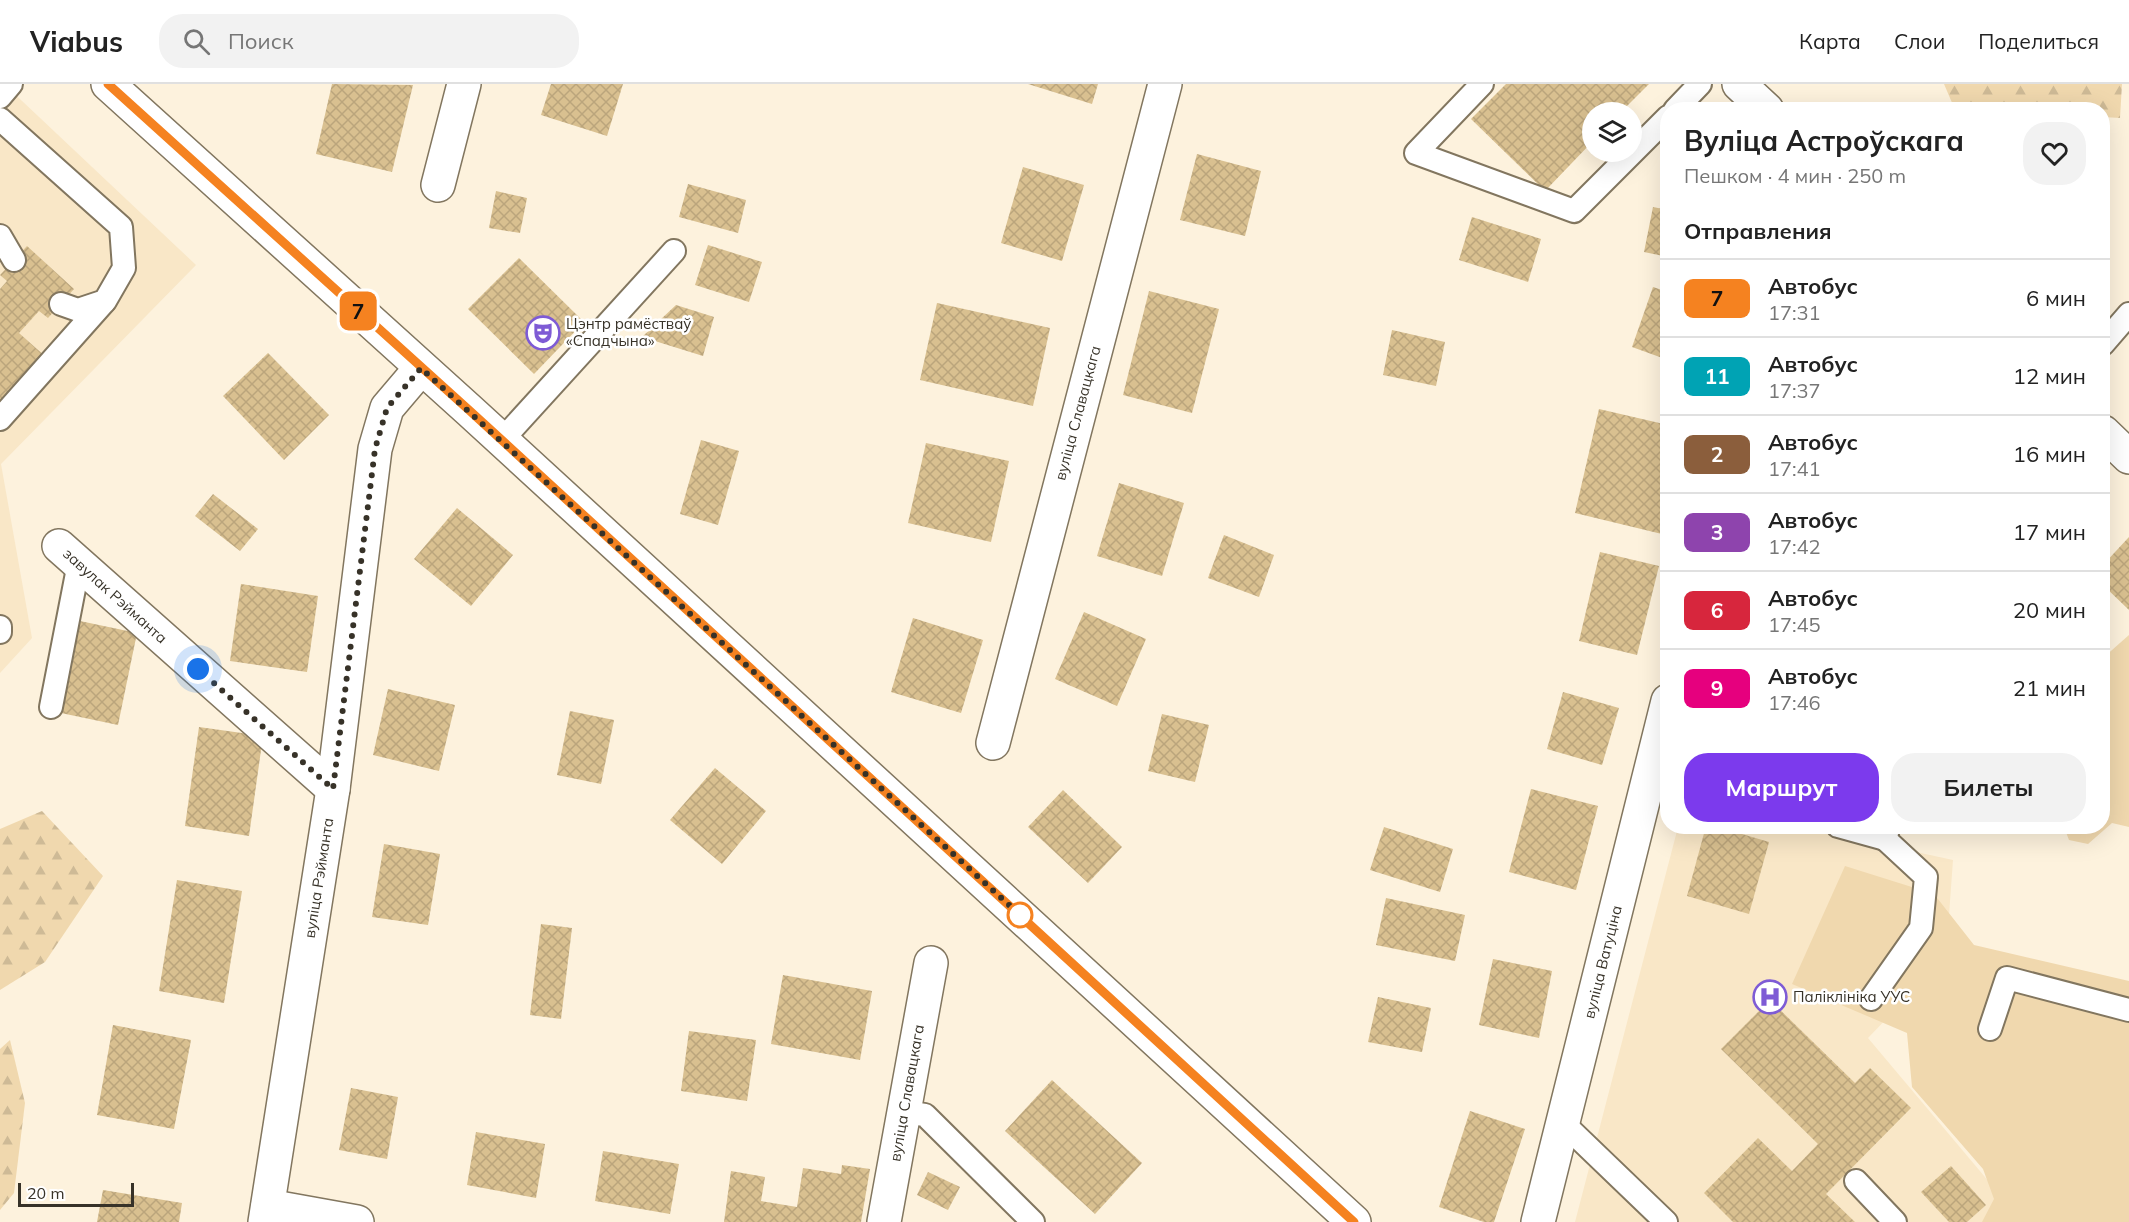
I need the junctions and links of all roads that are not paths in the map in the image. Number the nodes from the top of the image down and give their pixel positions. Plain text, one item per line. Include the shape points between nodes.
1 (11, 84) edge
2 (108, 84) edge
3 (464, 84) edge
4 (1165, 84) edge
5 (1482, 84) edge
6 (1700, 84) edge
7 (1739, 84) edge
8 (0, 97) edge
9 (1683, 102) edge
10 (1758, 102) edge
11 (0, 119) edge
12 (1660, 125) edge
13 (438, 185) dead end
14 (0, 236) edge
15 (674, 252) dead end
16 (14, 260) dead end
17 (105, 301) junction
18 (61, 304) dead end
19 (2129, 314) edge
20 (2110, 337) edge
21 (421, 368) junction
22 (0, 419) edge
23 (2110, 439) edge
24 (502, 440) junction
25 (2129, 457) edge
26 (69, 554) joint
27 (0, 627) edge
28 (0, 632) edge
29 (51, 707) dead end
30 (993, 743) dead end
31 (1659, 779) edge
32 (333, 789) junction
33 (1888, 834) edge
34 (931, 963) dead end
35 (1871, 999) dead end
36 (2129, 1010) edge
37 (1990, 1029) dead end
38 (904, 1112) junction
39 (1563, 1123) junction
40 (1856, 1181) dead end
41 (266, 1214) edge
42 (357, 1222) edge
43 (884, 1222) edge
44 (1033, 1222) edge
45 (1354, 1222) edge
46 (1539, 1222) edge
47 (1666, 1222) edge
48 (1895, 1222) edge

1 - 8 lane
2 - 21 street
3 - 13 street
4 - 30 street, вуліца Славацкага
5 - 12 lane via 1416,153 1574,211
6 - 9 lane
7 - 10 street
11 - 17 lane via 121,227 124,268
14 - 16 lane
15 - 24 lane
17 - 18 lane via 78,310
17 - 22 lane
19 - 20 lane
21 - 24 street
21 - 32 street, вуліца Рэйманта via 387,408 375,449
23 - 25 street
24 - 45 street
26 - 29 lane
26 - 32 street, завулак Рэйманта
27 - 28 lane
31 - 39 street, вуліца Ватуціна
32 - 41 street, вуліца Рэйманта
33 - 35 lane via 1926,877 1921,928
34 - 38 street, вуліца Славацкага
36 - 37 lane via 2007,978
38 - 43 street, вуліца Славацкага
38 - 44 lane via 925,1114
39 - 46 street, вуліца Ватуціна
39 - 47 lane
40 - 48 lane
41 - 42 street

